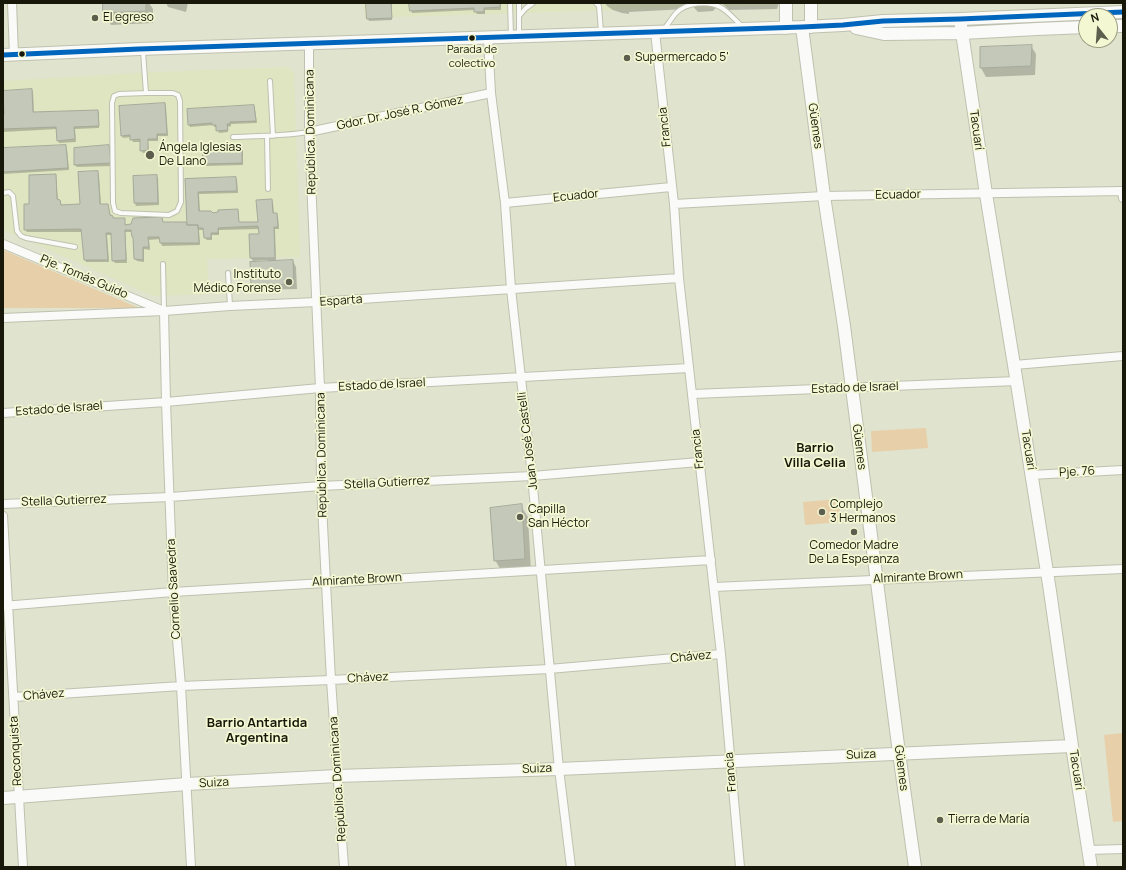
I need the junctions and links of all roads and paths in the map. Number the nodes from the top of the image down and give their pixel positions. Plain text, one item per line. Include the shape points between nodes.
1 (12, 3) edge
2 (510, 3) edge
3 (519, 3) edge
4 (533, 3) edge
5 (596, 3) edge
6 (786, 3) edge
7 (810, 3) edge
8 (1123, 12) edge
9 (520, 15) junction
10 (960, 19) junction
11 (843, 26) junction
12 (807, 27) junction
13 (1078, 27) edge
14 (786, 28) junction
15 (745, 29) junction
16 (658, 32) junction
17 (962, 33) junction
18 (602, 34) junction
19 (515, 37) junction
20 (488, 38) junction
21 (309, 43) junction
22 (143, 49) junction
23 (8, 55) edge
24 (270, 81) dead end
25 (146, 93) junction
26 (491, 93) junction
27 (309, 132) junction
28 (267, 136) junction
29 (273, 136) junction
30 (233, 137) dead end
31 (671, 187) junction
32 (268, 189) dead end
33 (3, 193) edge
34 (986, 194) junction
35 (1122, 194) edge
36 (824, 196) junction
37 (505, 203) junction
38 (674, 204) junction
39 (3, 244) edge
40 (75, 248) dead end
41 (163, 264) dead end
42 (228, 273) dead end
43 (680, 278) junction
44 (511, 289) junction
45 (316, 302) junction
46 (230, 306) junction
47 (164, 311) junction
48 (3, 318) edge
49 (1123, 356) edge
50 (1014, 365) junction
51 (690, 368) junction
52 (520, 377) junction
53 (1017, 381) junction
54 (320, 388) junction
55 (852, 388) junction
56 (693, 394) junction
57 (166, 402) junction
58 (3, 413) edge
59 (699, 462) junction
60 (1123, 470) edge
61 (1032, 475) junction
62 (532, 476) junction
63 (321, 486) junction
64 (170, 497) junction
65 (3, 504) edge
66 (3, 516) edge
67 (711, 560) junction
68 (1123, 569) edge
69 (541, 570) junction
70 (1047, 572) junction
71 (876, 579) junction
72 (326, 582) junction
73 (714, 587) junction
74 (173, 592) junction
75 (5, 605) edge
76 (721, 654) junction
77 (549, 669) junction
78 (331, 680) junction
79 (180, 686) junction
80 (14, 697) junction
81 (1072, 746) junction
82 (899, 753) junction
83 (730, 760) junction
84 (559, 769) junction
85 (337, 776) junction
86 (187, 784) junction
87 (19, 797) junction
88 (3, 798) edge
89 (1123, 848) edge
90 (1088, 850) junction
91 (23, 867) edge
92 (191, 867) edge
93 (344, 867) edge
94 (571, 867) edge
95 (740, 867) edge
96 (915, 867) edge
97 (1091, 867) edge

1 - 23 street
2 - 19 lane
3 - 9 lane
4 - 9 lane
5 - 18 lane via 599,6
6 - 14 street
7 - 12 street, Güemes
8 - 10 street
9 - 19 lane
10 - 11 street via 884,21
10 - 17 street, Tacuarí
11 - 12 street
11 - 17 street via 884,34
12 - 14 street
12 - 36 street, Güemes
13 - 17 street
14 - 15 street
15 - 16 street
15 - 16 lane via 722,8 715,4 703,4 682,8
16 - 18 street
16 - 31 street, Francia
17 - 34 street, Tacuarí
18 - 19 street
19 - 20 street
20 - 21 street
20 - 26 street, Juan José Castelli
21 - 22 street
21 - 27 street, República. Dominicana
22 - 23 street
22 - 25 lane
24 - 29 lane
25 - 25 lane via 114,96 113,203 115,211 122,213 169,215 177,211 181,202 180,101 178,95 172,93
26 - 27 street, Gdor. Dr. José R. Gómez
26 - 37 street, Juan José Castelli
27 - 29 lane
27 - 45 street, República. Dominicana
28 - 29 lane
28 - 30 lane
28 - 32 lane
31 - 37 street, Ecuador
31 - 38 street, Francia
33 - 40 lane via 9,192 13,196 17,230 21,236
34 - 35 street, Ecuador
34 - 36 street, Ecuador
34 - 50 street, Tacuarí
36 - 38 street, Ecuador
36 - 55 street, Güemes
37 - 44 street, Juan José Castelli
38 - 43 street, Francia
39 - 47 street, Pje. Tomás Guido
41 - 47 lane
42 - 46 lane
43 - 44 street, Esparta
43 - 51 street, Francia
44 - 45 street, Esparta
44 - 52 street, Juan José Castelli
45 - 46 street, Esparta
45 - 54 street, República. Dominicana
46 - 47 street, Esparta
47 - 48 street, Esparta
47 - 57 street, Cornelio Saavedra
49 - 50 street
50 - 53 street, Tacuarí
51 - 52 street, Estado de Israel
51 - 56 street, Francia
52 - 54 street, Estado de Israel
52 - 62 street, Juan José Castelli
53 - 55 street, Estado de Israel
53 - 61 street, Tacuarí
54 - 57 street, Estado de Israel
54 - 63 street, República. Dominicana
55 - 56 street, Estado de Israel
55 - 71 street, Güemes
56 - 59 street, Francia
57 - 58 street, Estado de Israel
57 - 64 street, Cornelio Saavedra
59 - 62 street, Stella Gutierrez
59 - 67 street, Francia
60 - 61 street, Pje. 76
61 - 70 street, Tacuarí
62 - 63 street, Stella Gutierrez
62 - 69 street, Juan José Castelli
63 - 64 street, Stella Gutierrez
63 - 72 street, República. Dominicana
64 - 65 street, Stella Gutierrez
64 - 74 street, Cornelio Saavedra
66 - 75 street, Reconquista
67 - 69 street, Almirante Brown
67 - 73 street, Francia
68 - 70 street, Almirante Brown
69 - 72 street, Almirante Brown
69 - 77 street, Juan José Castelli
70 - 71 street, Almirante Brown
70 - 81 street, Tacuarí
71 - 73 street, Almirante Brown
71 - 82 street, Güemes
72 - 74 street, Almirante Brown
72 - 78 street, República. Dominicana
73 - 76 street, Francia
74 - 75 street, Almirante Brown
74 - 79 street, Cornelio Saavedra
75 - 80 street, Reconquista
76 - 77 street, Chávez
76 - 83 street, Francia
77 - 78 street, Chávez
77 - 84 street, Juan José Castelli
78 - 79 street, Chávez
78 - 85 street, República. Dominicana
79 - 80 street, Chávez
79 - 86 street, Cornelio Saavedra
80 - 87 street, Reconquista
81 - 82 street, Suiza
81 - 90 street, Tacuarí
82 - 83 street, Suiza
82 - 96 street, Güemes
83 - 84 street, Suiza
83 - 95 street, Francia
84 - 85 street, Suiza
84 - 94 street, Juan José Castelli
85 - 86 street, Suiza
85 - 93 street, República. Dominicana
86 - 87 street, Suiza
86 - 92 street, Cornelio Saavedra
87 - 88 street, Suiza
87 - 91 street, Reconquista
89 - 90 street
90 - 97 street, Tacuarí

